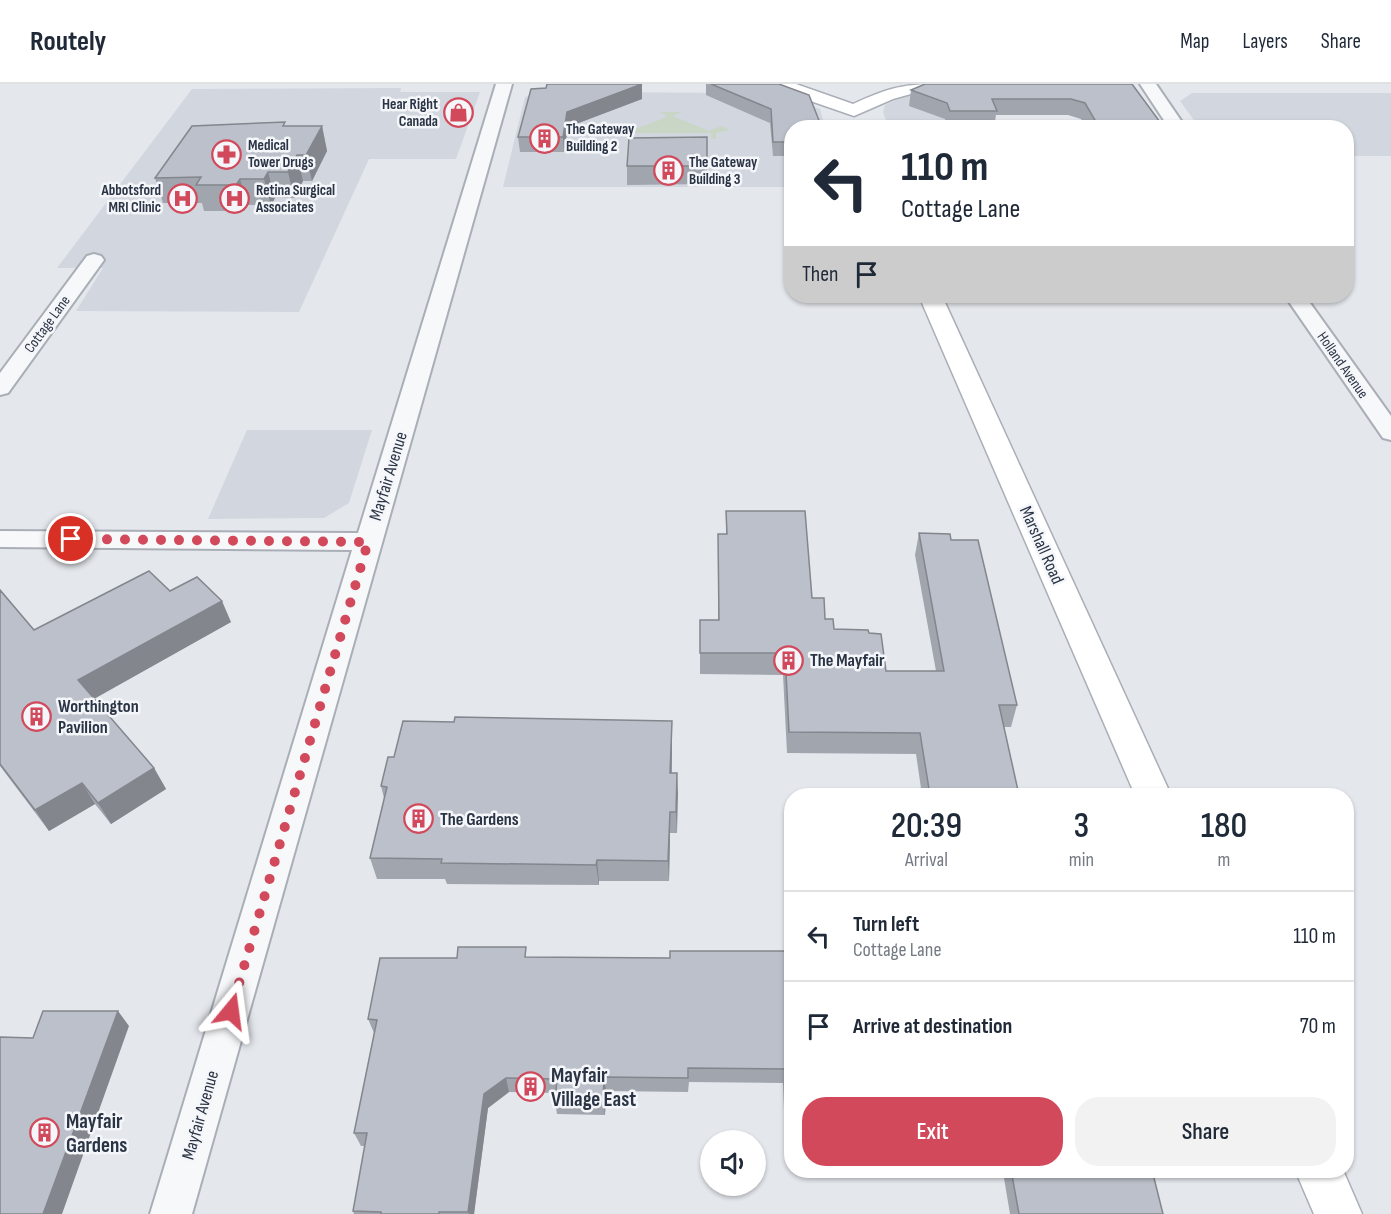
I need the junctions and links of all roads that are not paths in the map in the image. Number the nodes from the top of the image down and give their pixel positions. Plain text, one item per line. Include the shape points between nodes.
1 (504, 84) edge
2 (779, 84) edge
3 (926, 84) edge
4 (1148, 84) edge
5 (855, 111) edge
6 (1173, 120) edge
7 (94, 260) dead end
8 (933, 303) edge
9 (1300, 303) edge
10 (0, 388) edge
11 (1391, 433) edge
12 (0, 539) edge
13 (368, 542) junction
14 (1150, 788) edge
15 (1322, 1178) edge
16 (171, 1214) edge
17 (1338, 1214) edge

1 - 13 street, Mayfair Avenue
2 - 5 main road
3 - 5 main road via 887,95
4 - 6 street
7 - 10 street, Cottage Lane
8 - 14 main road, Marshall Road
9 - 11 street, Holland Avenue
12 - 13 street
13 - 16 street, Mayfair Avenue
15 - 17 main road

